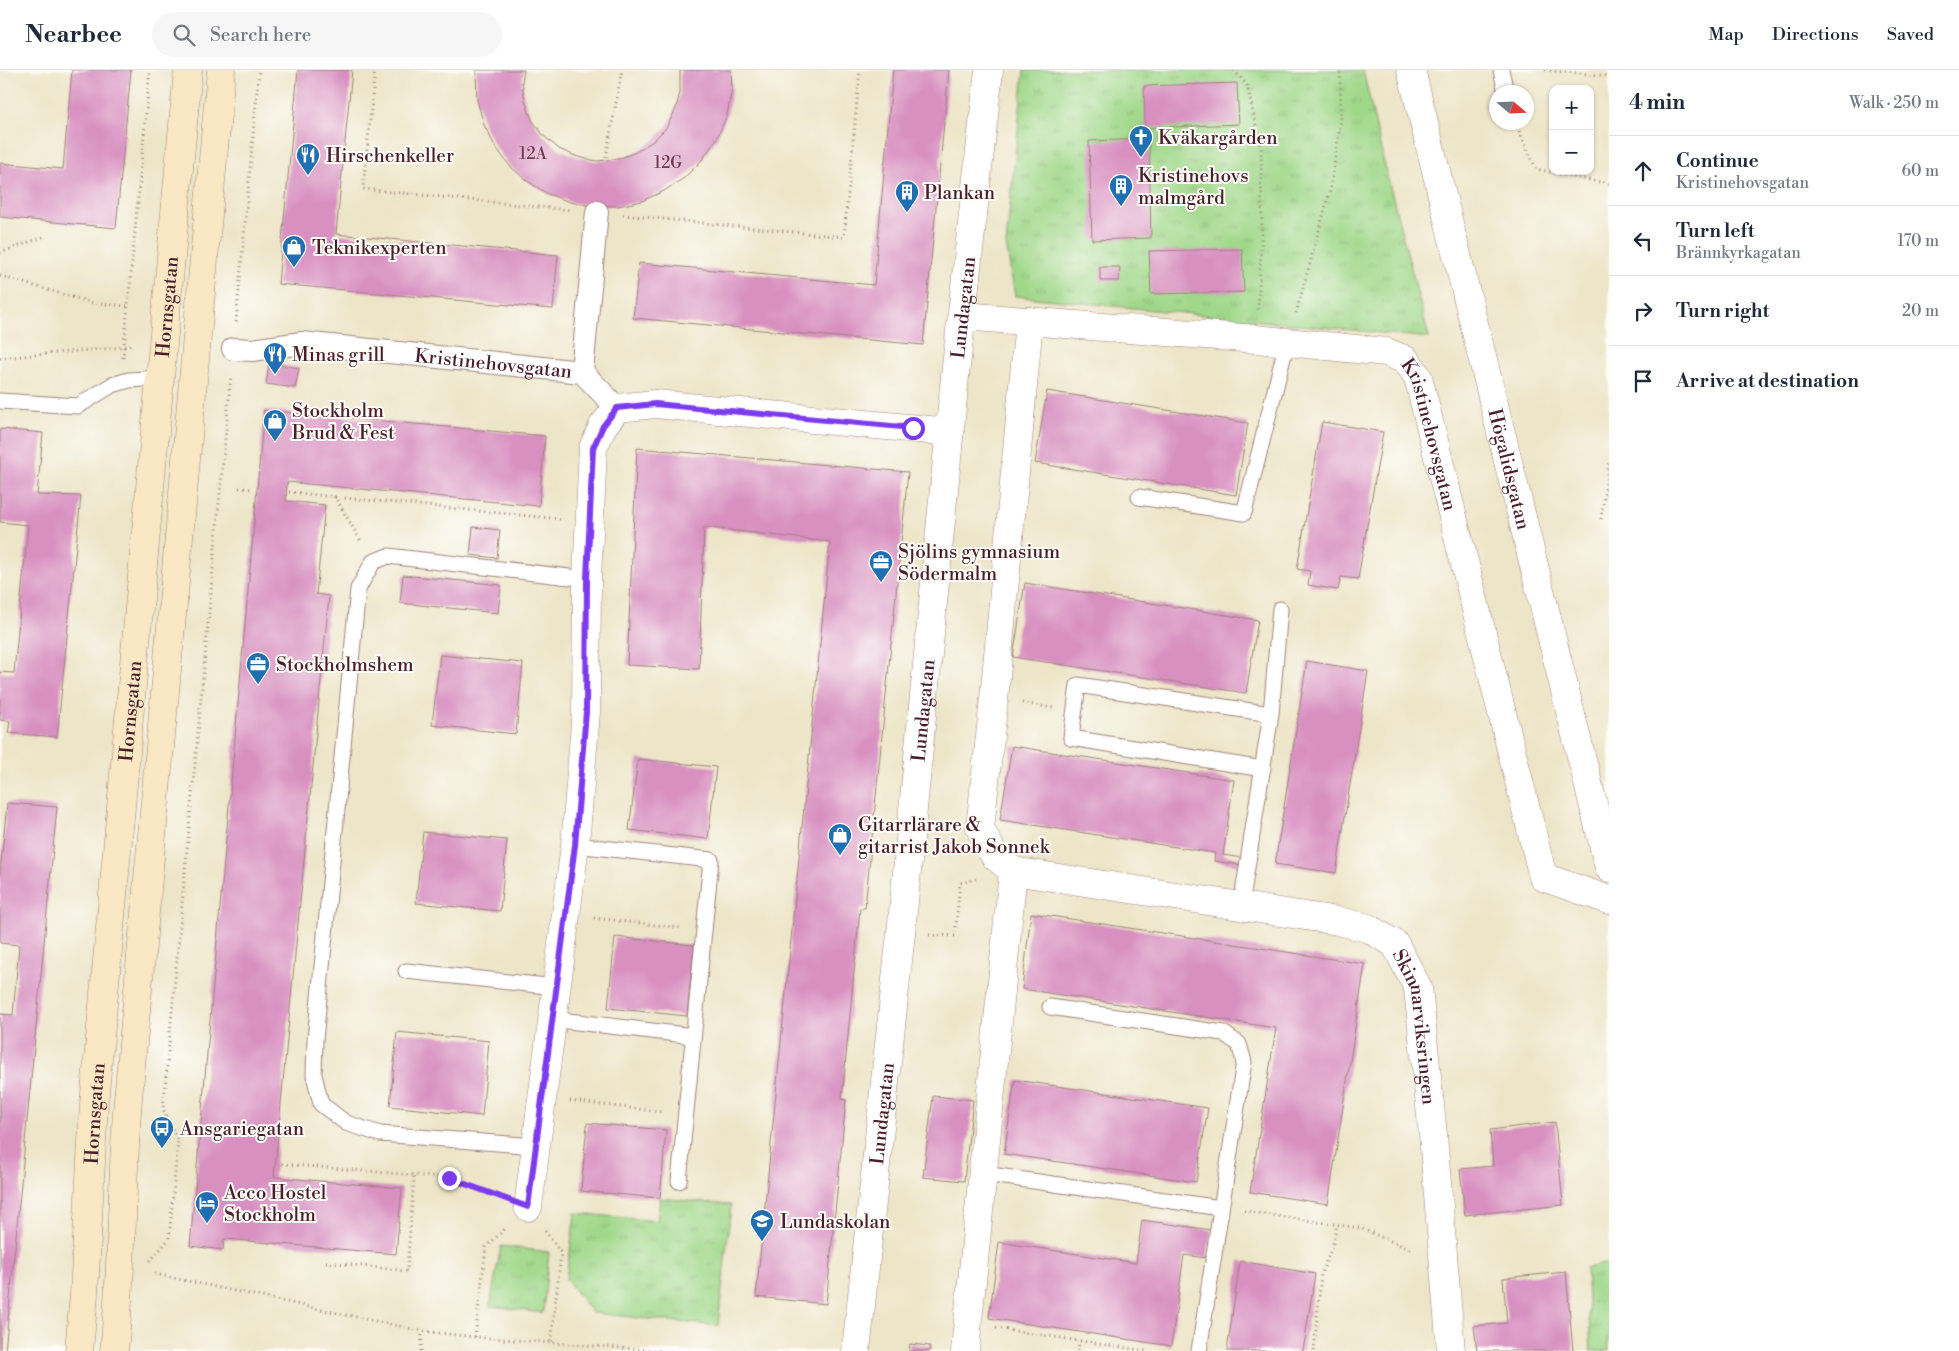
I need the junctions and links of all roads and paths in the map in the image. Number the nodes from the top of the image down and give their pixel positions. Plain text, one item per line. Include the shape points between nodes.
1 (150, 70) edge
2 (188, 70) edge
3 (222, 70) edge
4 (259, 70) edge
5 (375, 70) edge
6 (622, 70) edge
7 (860, 70) edge
8 (989, 70) edge
9 (1234, 70) edge
10 (1340, 70) edge
11 (1411, 70) edge
12 (1501, 70) edge
13 (1545, 70) edge
14 (1609, 76) edge
15 (1504, 85) edge
16 (1519, 130) edge
17 (606, 157) dead end
18 (1609, 184) edge
19 (597, 212) junction
20 (46, 236) dead end
21 (0, 254) edge
22 (0, 276) edge
23 (127, 306) junction
24 (962, 316) junction
25 (1029, 322) junction
26 (1256, 339) junction
27 (1287, 342) junction
28 (233, 349) junction
29 (0, 358) edge
30 (582, 372) junction
31 (160, 378) junction
32 (194, 380) junction
33 (0, 401) edge
34 (617, 408) junction
35 (950, 432) junction
36 (1609, 461) edge
37 (239, 488) dead end
38 (253, 489) dead end
39 (289, 492) dead end
40 (1139, 496) dead end
41 (335, 497) junction
42 (1601, 519) dead end
43 (589, 521) junction
44 (373, 562) junction
45 (587, 579) junction
46 (1280, 609) dead end
47 (1013, 701) dead end
48 (1063, 709) dead end
49 (1271, 714) junction
50 (1262, 768) junction
51 (575, 845) junction
52 (1609, 868) edge
53 (1013, 871) junction
54 (960, 882) dead end
55 (1609, 900) edge
56 (1242, 906) junction
57 (566, 915) junction
58 (684, 928) dead end
59 (929, 934) dead end
60 (406, 971) dead end
61 (556, 987) junction
62 (1050, 1007) dead end
63 (552, 1020) junction
64 (693, 1036) junction
65 (542, 1098) junction
66 (660, 1111) dead end
67 (535, 1146) junction
68 (282, 1164) dead end
69 (984, 1174) junction
70 (414, 1175) junction
71 (678, 1181) dead end
72 (528, 1207) junction
73 (1221, 1208) junction
74 (1337, 1225) junction
75 (1409, 1249) dead end
76 (326, 1262) dead end
77 (155, 1274) dead end
78 (119, 1298) junction
79 (968, 1324) junction
80 (422, 1331) junction
81 (475, 1337) junction
82 (1079, 1341) junction
83 (550, 1343) junction
84 (79, 1351) edge
85 (114, 1351) edge
86 (421, 1351) edge
87 (660, 1351) edge
88 (856, 1351) edge
89 (965, 1351) edge
90 (1078, 1351) edge
91 (1146, 1351) edge
92 (1199, 1351) edge
93 (1314, 1351) edge
94 (1451, 1351) edge

1 - 23 path, Hornsgatan
2 - 31 main road, Hornsgatan
3 - 32 main road, Hornsgatan
4 - 28 path
5 - 19 path via 363,189
6 - 17 path
7 - 19 path via 844,237
8 - 24 street, Lundagatan
9 - 26 path via 1247,85 1262,149
10 - 27 path via 1341,120 1330,191
11 - 52 street, Högalidsgatan
12 - 15 lane
13 - 14 path
16 - 18 path via 1536,169
19 - 30 street
20 - 21 path
22 - 23 path via 93,303
23 - 29 path, Hornsgatan via 124,348
24 - 25 street, Kristinehovsgatan
24 - 35 street, Lundagatan
25 - 26 street, Kristinehovsgatan
25 - 53 street via 980,828 994,855
26 - 27 street, Kristinehovsgatan
27 - 40 lane via 1244,513
27 - 55 street, Kristinehovsgatan via 1386,352 1406,360 1418,377 1543,876
28 - 30 street, Kristinehovsgatan via 252,350 302,343
28 - 78 path via 163,1109 178,1141 168,1239
30 - 34 street, Kristinehovsgatan
31 - 32 main road
31 - 33 lane via 112,385 78,406
31 - 84 main road, Hornsgatan via 94,1104
32 - 78 main road, Hornsgatan via 128,1104
34 - 35 street via 655,404
34 - 43 street via 603,426 593,448
35 - 88 street, Lundagatan
36 - 42 path
37 - 38 path
39 - 41 path
41 - 43 path
41 - 44 path
43 - 45 street
44 - 45 lane via 388,556
44 - 67 lane via 358,588 315,1040 314,1075 321,1104 346,1123 380,1134
45 - 51 street via 586,712
46 - 49 lane
47 - 48 path
49 - 50 lane
49 - 50 lane via 1078,685 1071,738
50 - 56 lane
51 - 57 street
51 - 64 lane via 711,860
53 - 56 street, Skinnarviksringen
53 - 69 street
54 - 59 path via 955,936
56 - 94 street, Skinnarviksringen via 1368,928 1394,944 1418,988
57 - 58 path
57 - 61 street
60 - 61 lane
61 - 63 street
62 - 73 lane via 1223,1033 1239,1044 1244,1062
63 - 64 lane
63 - 65 street
64 - 71 lane
65 - 66 path
65 - 67 street
67 - 72 street
68 - 70 path
69 - 73 lane
69 - 79 street
70 - 72 path via 449,1178
70 - 76 path via 406,1271
72 - 81 path via 486,1247
72 - 83 path via 561,1253
73 - 74 path
73 - 92 lane
74 - 75 path via 1360,1228
74 - 93 path via 1321,1274
77 - 80 path
78 - 85 main road, Hornsgatan
79 - 82 path
79 - 89 street
80 - 81 path
80 - 86 path
81 - 83 path
82 - 90 path
82 - 91 path
83 - 87 path

